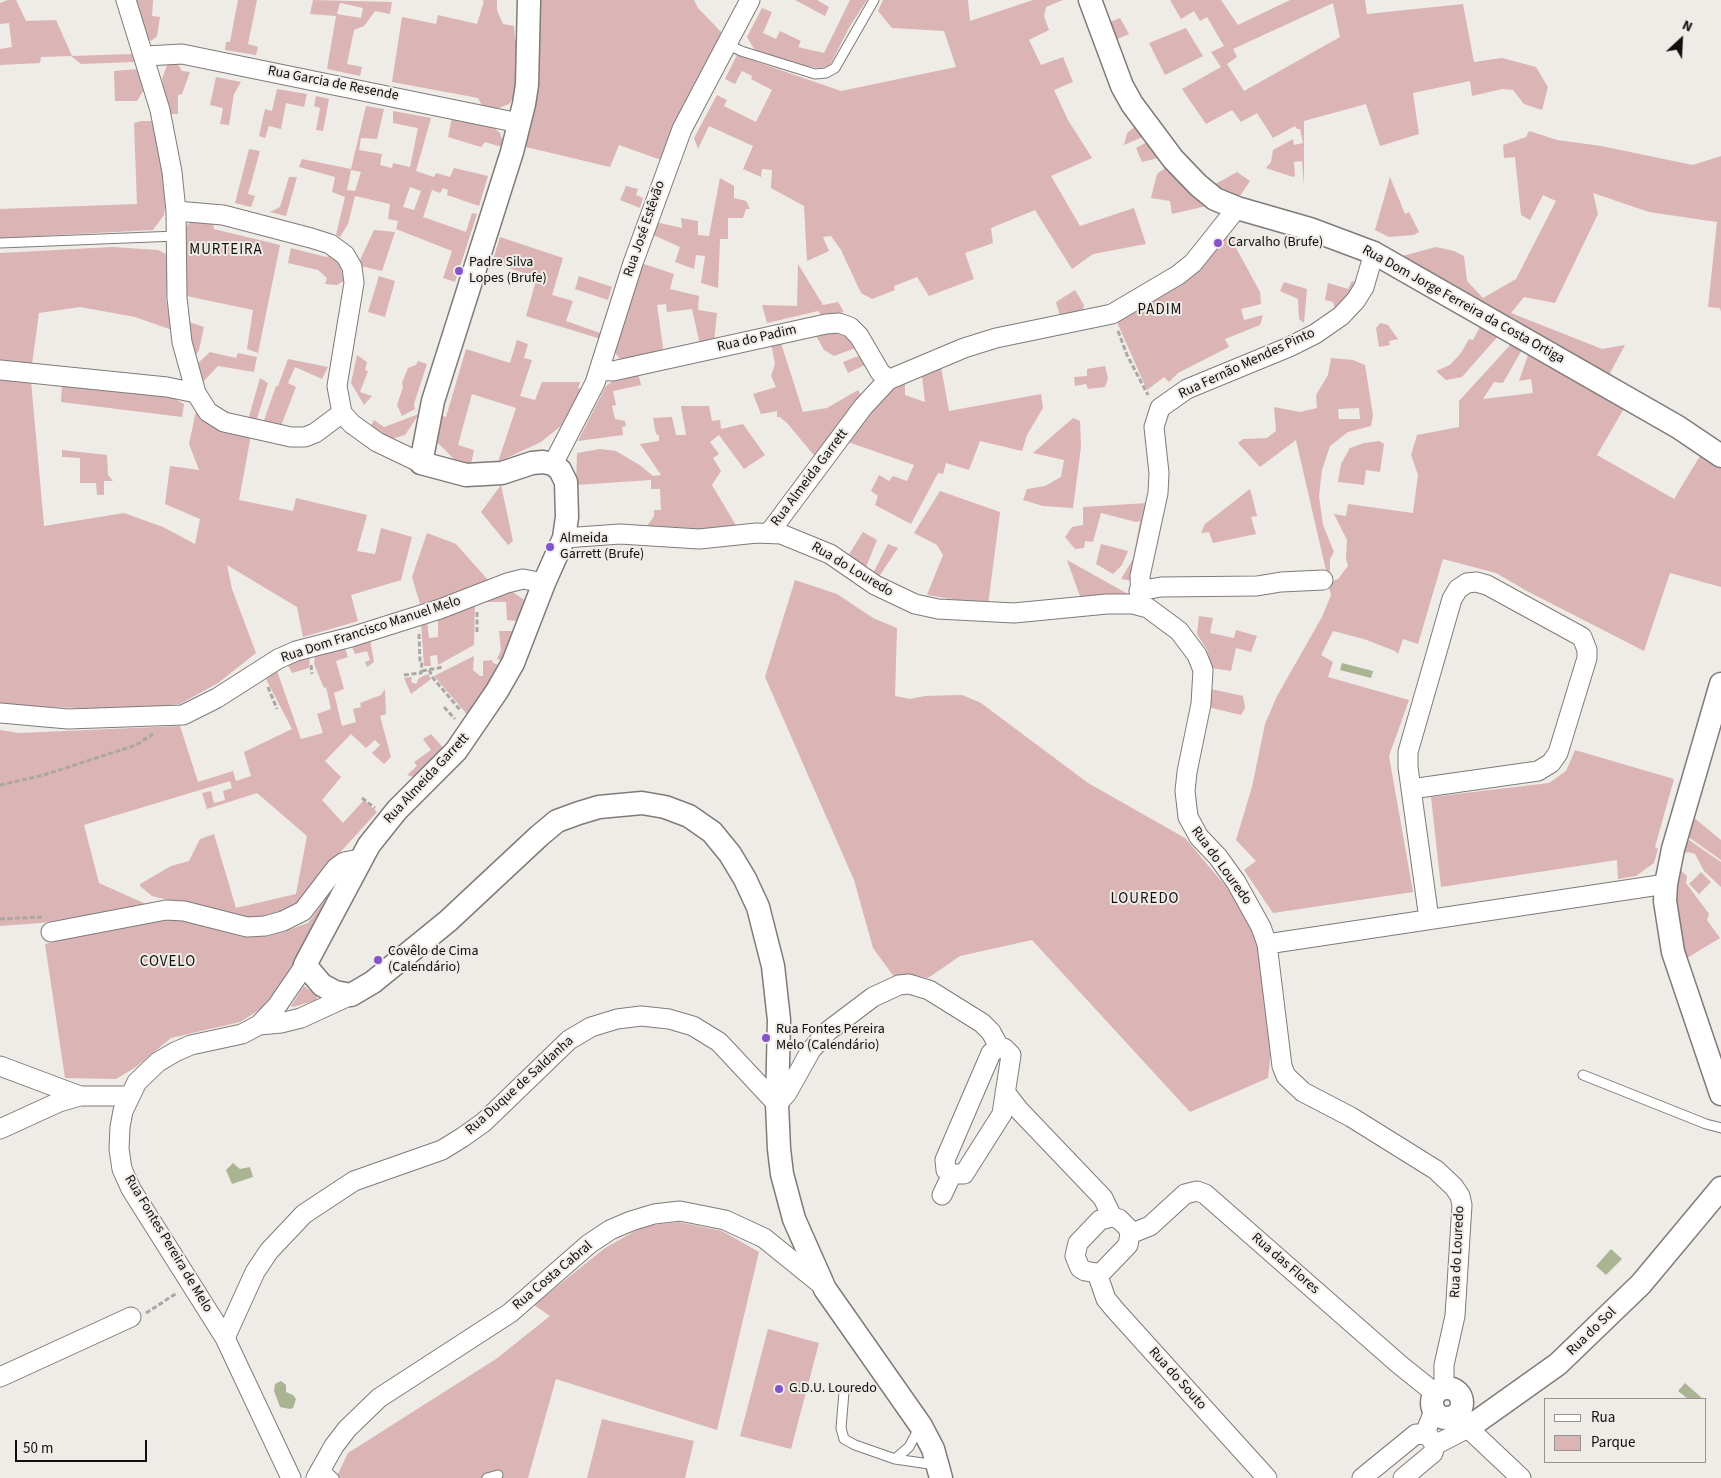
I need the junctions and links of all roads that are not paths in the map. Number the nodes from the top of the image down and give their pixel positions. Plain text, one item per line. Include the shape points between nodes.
1 (126, 0) edge
2 (529, 0) edge
3 (750, 0) edge
4 (874, 0) edge
5 (1090, 0) edge
6 (727, 44) junction
7 (145, 56) junction
8 (520, 123) junction
9 (1237, 208) junction
10 (176, 211) junction
11 (177, 236) junction
12 (0, 243) edge
13 (1374, 253) junction
14 (0, 370) edge
15 (600, 370) junction
16 (888, 380) junction
17 (196, 393) junction
18 (342, 412) junction
19 (1721, 456) edge
20 (421, 463) junction
21 (553, 464) junction
22 (769, 533) junction
23 (564, 538) junction
24 (1323, 580) dead end
25 (544, 583) junction
26 (1140, 598) junction
27 (1721, 684) edge
28 (0, 713) edge
29 (1411, 789) junction
30 (360, 859) junction
31 (1666, 884) junction
32 (1429, 919) junction
33 (60, 931) road end
34 (1267, 944) junction
35 (305, 965) junction
36 (351, 995) junction
37 (259, 1025) junction
38 (999, 1047) junction
39 (0, 1066) edge
40 (1583, 1075) dead end
41 (981, 1079) junction
42 (1005, 1091) junction
43 (1721, 1094) edge
44 (80, 1096) junction
45 (128, 1096) junction
46 (777, 1104) junction
47 (1721, 1128) edge
48 (0, 1129) edge
49 (952, 1174) junction
50 (1721, 1188) edge
51 (942, 1195) dead end
52 (1112, 1217) junction
53 (1130, 1234) junction
54 (1097, 1274) junction
55 (825, 1288) junction
56 (131, 1317) road end
57 (225, 1338) junction
58 (0, 1377) edge
59 (844, 1392) dead end
60 (1437, 1397) junction
61 (1462, 1422) junction
62 (920, 1426) junction
63 (1430, 1439) junction
64 (895, 1459) junction
65 (940, 1472) edge
66 (324, 1474) edge
67 (498, 1475) dead end
68 (291, 1478) edge
69 (487, 1478) edge
70 (1267, 1478) edge
71 (1362, 1478) edge
72 (1403, 1478) edge
73 (1521, 1478) edge

1 - 7 street
2 - 8 street via 527,85
3 - 6 street, Rua José Estêvão
4 - 6 lane via 835,68 826,73 815,74
5 - 9 street, Rua Dom Jorge Ferreira da Costa Ortiga via 1122,86 1148,128 1198,185 1215,199
6 - 15 street, Rua José Estêvão via 682,129 633,263
7 - 8 street, Rua Garcia de Resende via 182,54
7 - 10 street via 160,110
8 - 20 street via 433,401
9 - 13 street, Rua Dom Jorge Ferreira da Costa Ortiga via 1310,229
9 - 16 street, Rua Almeida Garrett via 1186,269 1112,314 996,338
10 - 11 street
10 - 18 street via 223,215 330,244 345,254 352,268 354,283 337,386
11 - 12 lane
11 - 17 street via 178,318
13 - 19 street, Rua Dom Jorge Ferreira da Costa Ortiga via 1670,422
13 - 26 street, Rua Fernão Mendes Pinto via 1364,287 1341,316 1289,347 1187,389 1160,408 1154,428 1158,493 1140,576
14 - 17 street via 167,387
15 - 16 street, Rua do Padim via 613,371 839,323 850,327 859,336
15 - 21 street, Rua José Estêvão
16 - 22 street, Rua Almeida Garrett via 863,407
17 - 18 street via 215,419 291,437 315,433
18 - 20 street via 352,424 377,442
20 - 21 street via 473,475 502,473 532,463
21 - 23 street via 566,482
22 - 23 street, Rua Almeida Garrett via 699,539 627,534
22 - 26 street, Rua do Louredo via 815,546 894,596 926,606 1014,613
23 - 25 street, Rua Almeida Garrett
24 - 26 street via 1258,586 1161,587
25 - 28 street, Rua Dom Francisco Manuel Melo via 523,579 507,583 440,608 296,652 278,659 217,698 183,715 68,718
25 - 30 street, Rua Almeida Garrett via 513,664 475,726 456,751 379,831
26 - 34 street, Rua do Louredo via 1180,632 1201,662 1204,682 1185,791 1188,817 1199,837 1236,882
27 - 31 street via 1672,849
29 - 29 street via 1408,767 1410,737 1452,599 1458,589 1467,583 1486,585 1582,637 1588,650 1587,658 1558,753 1551,763 1538,771
29 - 32 street
30 - 33 street via 344,862 336,868 302,910 283,921 265,926 247,928 184,911 166,910
30 - 35 street, Rua Almeida Garrett
31 - 32 street
31 - 43 street via 1666,919 1673,952
32 - 34 street
34 - 60 street, Rua do Louredo via 1282,1066 1286,1076 1303,1092 1351,1116 1436,1170 1460,1196 1455,1316
35 - 36 street via 322,985
35 - 37 street, Rua Almeida Garrett via 277,1006
36 - 37 street, Rua Fontes Pereira de Melo via 301,1018
36 - 46 street, Rua Fontes Pereira de Melo via 373,982 448,921 558,821 599,807 620,804 665,807 689,816 712,832 730,854 758,907 767,937 777,996
37 - 45 street, Rua Fontes Pereira de Melo via 242,1034 191,1045 175,1052 147,1071
38 - 41 street via 990,1053
38 - 42 street via 1011,1055
38 - 46 street via 982,1023 929,990 899,984 873,997 828,1031 811,1050 787,1093
39 - 44 street
40 - 47 lane
41 - 42 street
41 - 49 street via 945,1160 946,1170
42 - 49 street via 999,1122 964,1174
42 - 52 street via 1019,1110 1103,1198
44 - 45 street
44 - 48 street
45 - 57 street, Rua Fontes Pereira de Melo via 120,1127 122,1169 131,1189
46 - 55 street, Rua Fontes Pereira de Melo via 788,1198 802,1239
46 - 57 street, Rua Duque de Saldanha via 719,1042 693,1026 641,1016 591,1027 569,1040 484,1122 462,1137 442,1150 354,1181 304,1214 268,1251 254,1272
49 - 51 street
50 - 61 street, Rua do Sol via 1641,1284 1585,1340 1558,1364
52 - 53 street via 1124,1223
52 - 54 street via 1100,1220 1075,1249 1080,1268
53 - 54 street via 1128,1246 1108,1268
53 - 60 street, Rua das Flores via 1150,1226 1185,1194 1198,1191 1204,1194
54 - 70 street, Rua do Souto via 1106,1299 1116,1311
55 - 62 street, Rua Fontes Pereira de Melo
55 - 66 street, Rua Costa Cabral via 782,1250 725,1220 680,1211 631,1221 589,1244 510,1313 379,1398 347,1429
56 - 58 street
57 - 68 street, Rua Fontes Pereira de Melo
59 - 64 lane via 840,1428 844,1439
60 - 61 street, Rua das Flores via 1454,1389 1461,1396
60 - 63 street, Rua do Sol
61 - 63 street, Rua do Sol
61 - 73 street
62 - 64 lane via 909,1447
62 - 65 street, Rua Fontes Pereira de Melo
63 - 71 street, Rua do Sol via 1416,1434
63 - 72 street, Rua do Sol via 1433,1453
64 - 65 lane
67 - 69 lane

